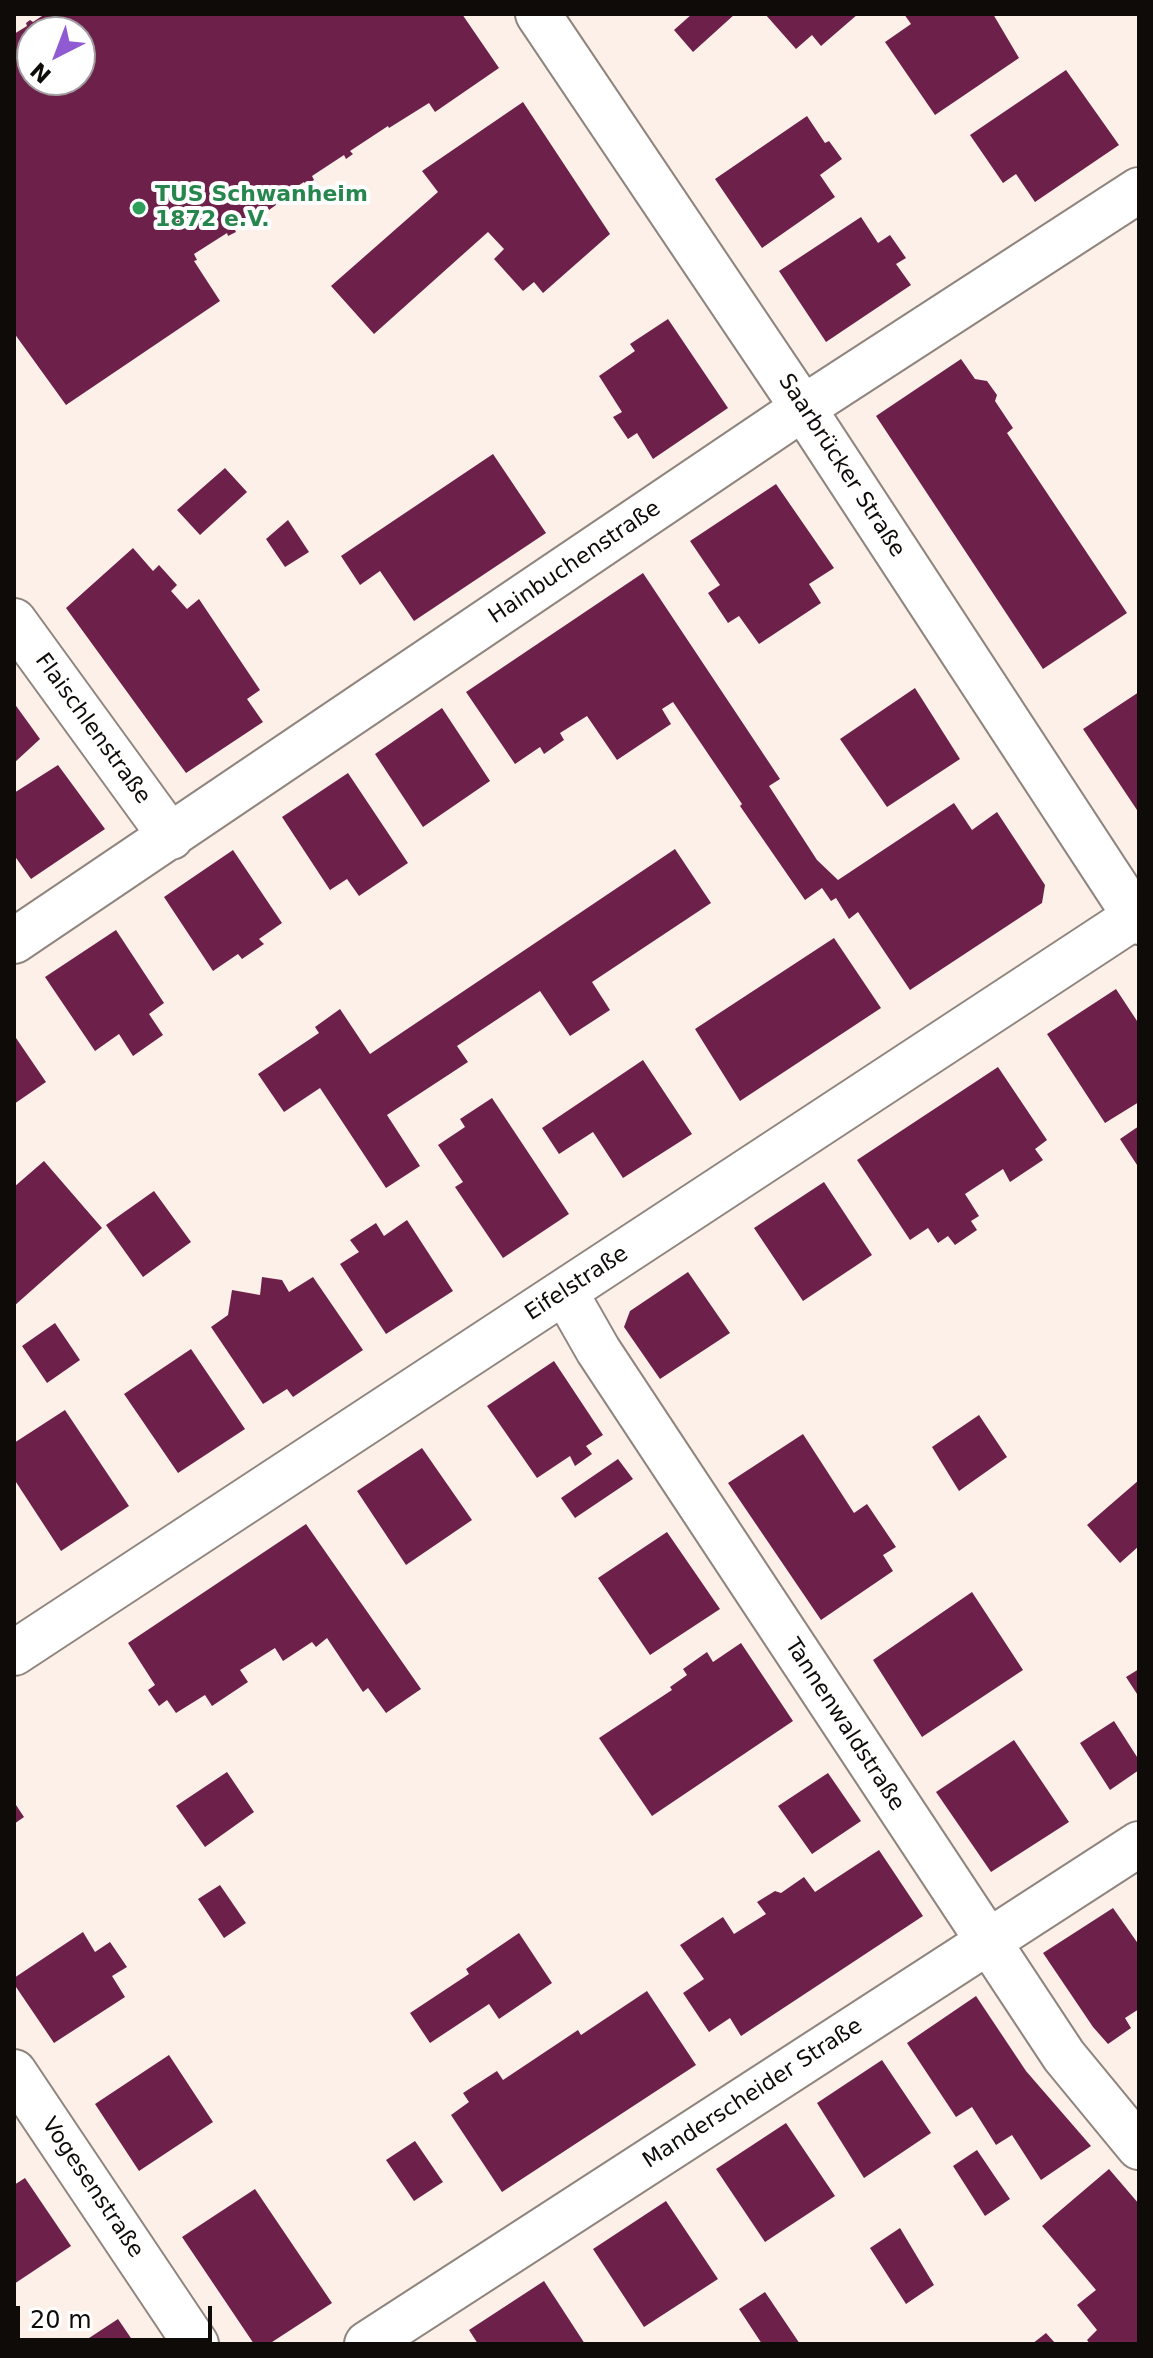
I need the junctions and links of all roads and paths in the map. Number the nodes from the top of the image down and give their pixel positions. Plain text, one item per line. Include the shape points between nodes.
1 (538, 14) edge
2 (1139, 190) edge
3 (803, 408) junction
4 (14, 621) edge
5 (171, 837) junction
6 (1138, 918) edge
7 (14, 941) edge
8 (565, 1292) junction
9 (14, 1653) edge
10 (1139, 1844) edge
11 (987, 1943) junction
12 (14, 2072) edge
13 (1139, 2147) edge
14 (196, 2344) edge
15 (367, 2344) edge

1 - 3 street, Saarbrücker Straße
2 - 3 street, Hainbuchenstraße
3 - 5 street, Hainbuchenstraße
3 - 6 street, Saarbrücker Straße
4 - 5 street, Flaischlenstraße
5 - 7 street, Hainbuchenstraße
6 - 8 street, Eifelstraße
8 - 9 street, Eifelstraße
8 - 11 street, Tannenwaldstraße
10 - 11 street, Manderscheider Straße
11 - 13 street, Tannenwaldstraße via 1064,2056
11 - 15 street, Manderscheider Straße
12 - 14 street, Vogesenstraße

